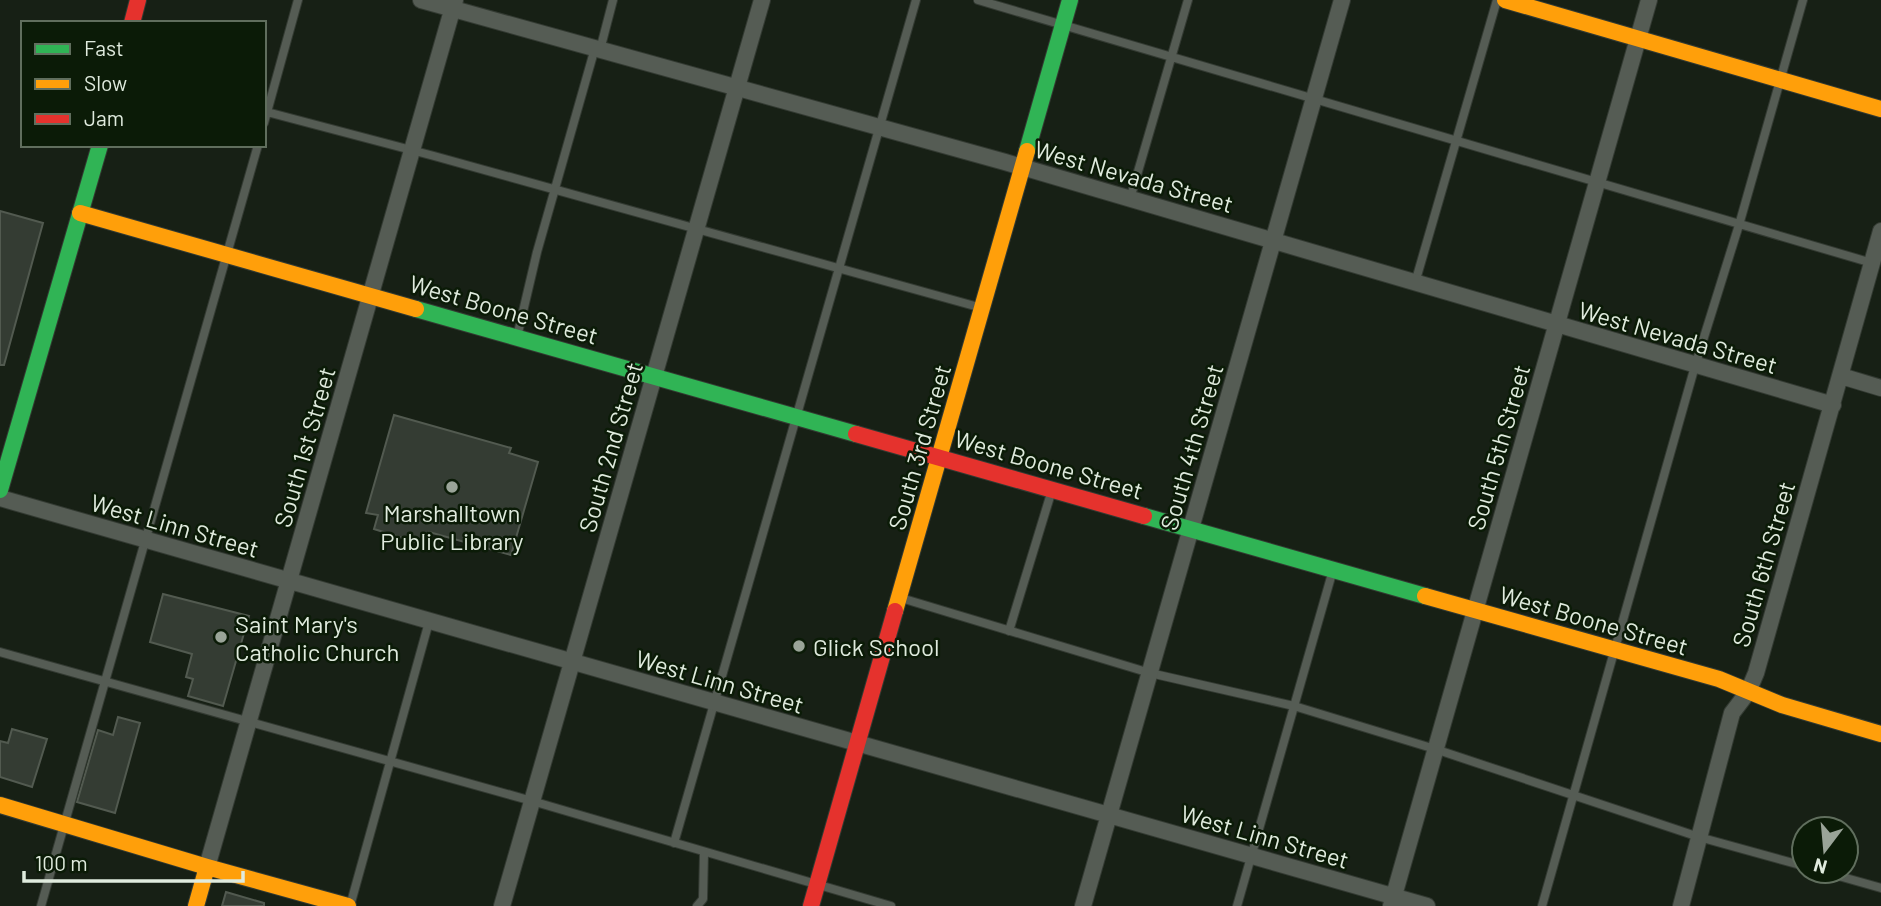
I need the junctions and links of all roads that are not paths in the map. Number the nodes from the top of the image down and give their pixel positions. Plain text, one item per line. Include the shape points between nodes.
1 (138, 0) edge
2 (298, 0) edge
3 (421, 0) edge
4 (612, 0) edge
5 (762, 0) edge
6 (916, 0) edge
7 (978, 0) edge
8 (1070, 0) edge
9 (1188, 0) edge
10 (1342, 0) edge
11 (1496, 0) edge
12 (1505, 0) edge
13 (1649, 0) edge
14 (1803, 0) edge
15 (454, 5) edge
16 (133, 21) edge
17 (1063, 23) junction
18 (1638, 40) junction
19 (598, 49) junction
20 (1172, 56) junction
21 (1779, 80) junction
22 (737, 87) junction
23 (1314, 99) junction
24 (1881, 109) edge
25 (267, 112) junction
26 (266, 116) edge
27 (879, 127) junction
28 (1456, 141) junction
29 (257, 147) edge
30 (99, 149) edge
31 (412, 150) junction
32 (1022, 167) junction
33 (1597, 183) junction
34 (554, 190) junction
35 (1130, 199) junction
36 (80, 213) junction
37 (1739, 225) junction
38 (696, 230) junction
39 (1881, 231) edge
40 (1273, 240) junction
41 (228, 255) junction
42 (1872, 262) junction
43 (839, 269) junction
44 (1415, 283) junction
45 (371, 295) junction
46 (982, 308) junction
47 (1556, 326) junction
48 (517, 337) junction
49 (1695, 366) junction
50 (654, 375) junction
51 (1841, 376) junction
52 (1881, 388) edge
53 (1833, 405) junction
54 (796, 416) junction
55 (940, 456) junction
56 (1052, 489) junction
57 (0, 490) edge
58 (0, 498) edge
59 (1191, 529) junction
60 (146, 540) junction
61 (1333, 570) junction
62 (289, 582) junction
63 (899, 597) junction
64 (1475, 611) junction
65 (429, 622) junction
66 (1009, 631) junction
67 (1614, 651) junction
68 (0, 652) edge
69 (572, 662) junction
70 (1150, 673) junction
71 (105, 682) junction
72 (1748, 692) junction
73 (714, 703) junction
74 (1294, 706) junction
75 (248, 723) junction
76 (1881, 734) edge
77 (858, 744) junction
78 (1435, 750) junction
79 (390, 762) junction
80 (1573, 796) junction
81 (532, 801) junction
82 (0, 804) edge
83 (1109, 815) junction
84 (64, 824) junction
85 (1699, 837) junction
86 (674, 843) junction
87 (704, 852) junction
88 (1252, 856) junction
89 (1790, 862) edge
90 (207, 867) junction
91 (1860, 882) edge
92 (817, 885) junction
93 (1881, 888) edge
94 (1392, 901) edge
95 (41, 906) edge
96 (196, 906) edge
97 (349, 906) edge
98 (502, 906) edge
99 (697, 906) edge
100 (811, 906) edge
101 (891, 906) edge
102 (1083, 906) edge
103 (1237, 906) edge
104 (1427, 906) edge
105 (1542, 906) edge
106 (1681, 906) edge

1 - 16 street
2 - 25 lane
3 - 15 street, West Nevada Street
4 - 19 lane
5 - 22 street, South 2nd Street
6 - 27 lane
7 - 17 lane
8 - 17 street, South 3rd Street
9 - 20 lane
10 - 23 street, South 4th Street
11 - 28 lane
12 - 18 street
13 - 18 street, South 5th Street
14 - 21 lane
15 - 19 street, West Nevada Street
15 - 31 street, South 1st Street
17 - 20 lane
17 - 32 street, South 3rd Street
18 - 21 street
18 - 33 street, South 5th Street
19 - 22 street, West Nevada Street
19 - 34 lane
20 - 23 lane
20 - 35 lane
21 - 24 street
21 - 37 lane
22 - 27 street, West Nevada Street
22 - 38 street, South 2nd Street
23 - 28 lane
23 - 40 street, South 4th Street
25 - 26 lane
25 - 31 lane
27 - 32 street, West Nevada Street
27 - 43 lane
28 - 33 lane
28 - 44 lane
29 - 41 lane
30 - 36 street
31 - 34 lane
31 - 45 street, South 1st Street
32 - 35 street, West Nevada Street
32 - 46 street, South 3rd Street
33 - 37 lane
33 - 47 street, South 5th Street
34 - 38 lane
34 - 48 lane
35 - 40 street, West Nevada Street
36 - 41 street, West Boone Street
36 - 57 street
37 - 42 lane
37 - 49 lane
38 - 43 lane
38 - 50 street, South 2nd Street
39 - 42 street, South 6th Street
40 - 44 street, West Nevada Street
40 - 59 street, South 4th Street
41 - 45 street, West Boone Street
41 - 60 lane
42 - 51 street, South 6th Street
43 - 46 lane
43 - 54 lane
44 - 47 street, West Nevada Street
45 - 48 street, West Boone Street
45 - 62 street, South 1st Street
46 - 55 street, South 3rd Street
47 - 49 street, West Nevada Street
47 - 64 street, South 5th Street
48 - 50 street, West Boone Street
49 - 53 street, West Nevada Street
49 - 67 lane
50 - 54 street, West Boone Street
50 - 69 street, South 2nd Street
51 - 52 street
51 - 53 street, South 6th Street
53 - 72 street, South 6th Street
54 - 55 street, West Boone Street
54 - 73 lane
55 - 56 street, West Boone Street
55 - 63 street, South 3rd Street
56 - 59 street, West Boone Street
56 - 66 lane
58 - 60 street, West Linn Street
59 - 61 street, West Boone Street
59 - 70 street, South 4th Street
60 - 62 street, West Linn Street
60 - 71 lane
61 - 64 street, West Boone Street
61 - 74 lane
62 - 65 street, West Linn Street
62 - 75 street, South 1st Street
63 - 66 lane
63 - 77 street, South 3rd Street
64 - 67 street, West Boone Street
64 - 78 street, South 5th Street
65 - 69 street, West Linn Street
65 - 79 lane
66 - 70 lane
67 - 72 street, West Boone Street via 1719,679
67 - 80 lane
68 - 71 lane
69 - 73 street, West Linn Street
69 - 81 street, South 2nd Street
70 - 74 lane
70 - 83 street, South 4th Street
71 - 75 lane
71 - 84 lane
72 - 76 street, West Boone Street
72 - 85 street, South 6th Street via 1732,713
73 - 77 street, West Linn Street
73 - 86 lane
74 - 78 lane
74 - 88 lane
75 - 79 lane
75 - 90 street, South 1st Street
77 - 83 street, West Linn Street
77 - 92 street, South 3rd Street
78 - 80 lane
78 - 94 street, South 5th Street
79 - 81 lane
79 - 97 lane
80 - 85 lane
80 - 105 lane
81 - 86 lane
81 - 98 street, South 2nd Street
82 - 84 street
83 - 88 street, West Linn Street
83 - 102 street, South 4th Street
84 - 90 street
84 - 95 lane
85 - 89 lane
85 - 106 street, South 6th Street
86 - 87 lane
87 - 92 lane
87 - 99 lane via 703,899
88 - 94 street, West Linn Street
88 - 103 lane
90 - 96 street, South 1st Street
90 - 97 street
91 - 93 lane
92 - 100 street, South 3rd Street
92 - 101 lane
94 - 104 street, West Linn Street

